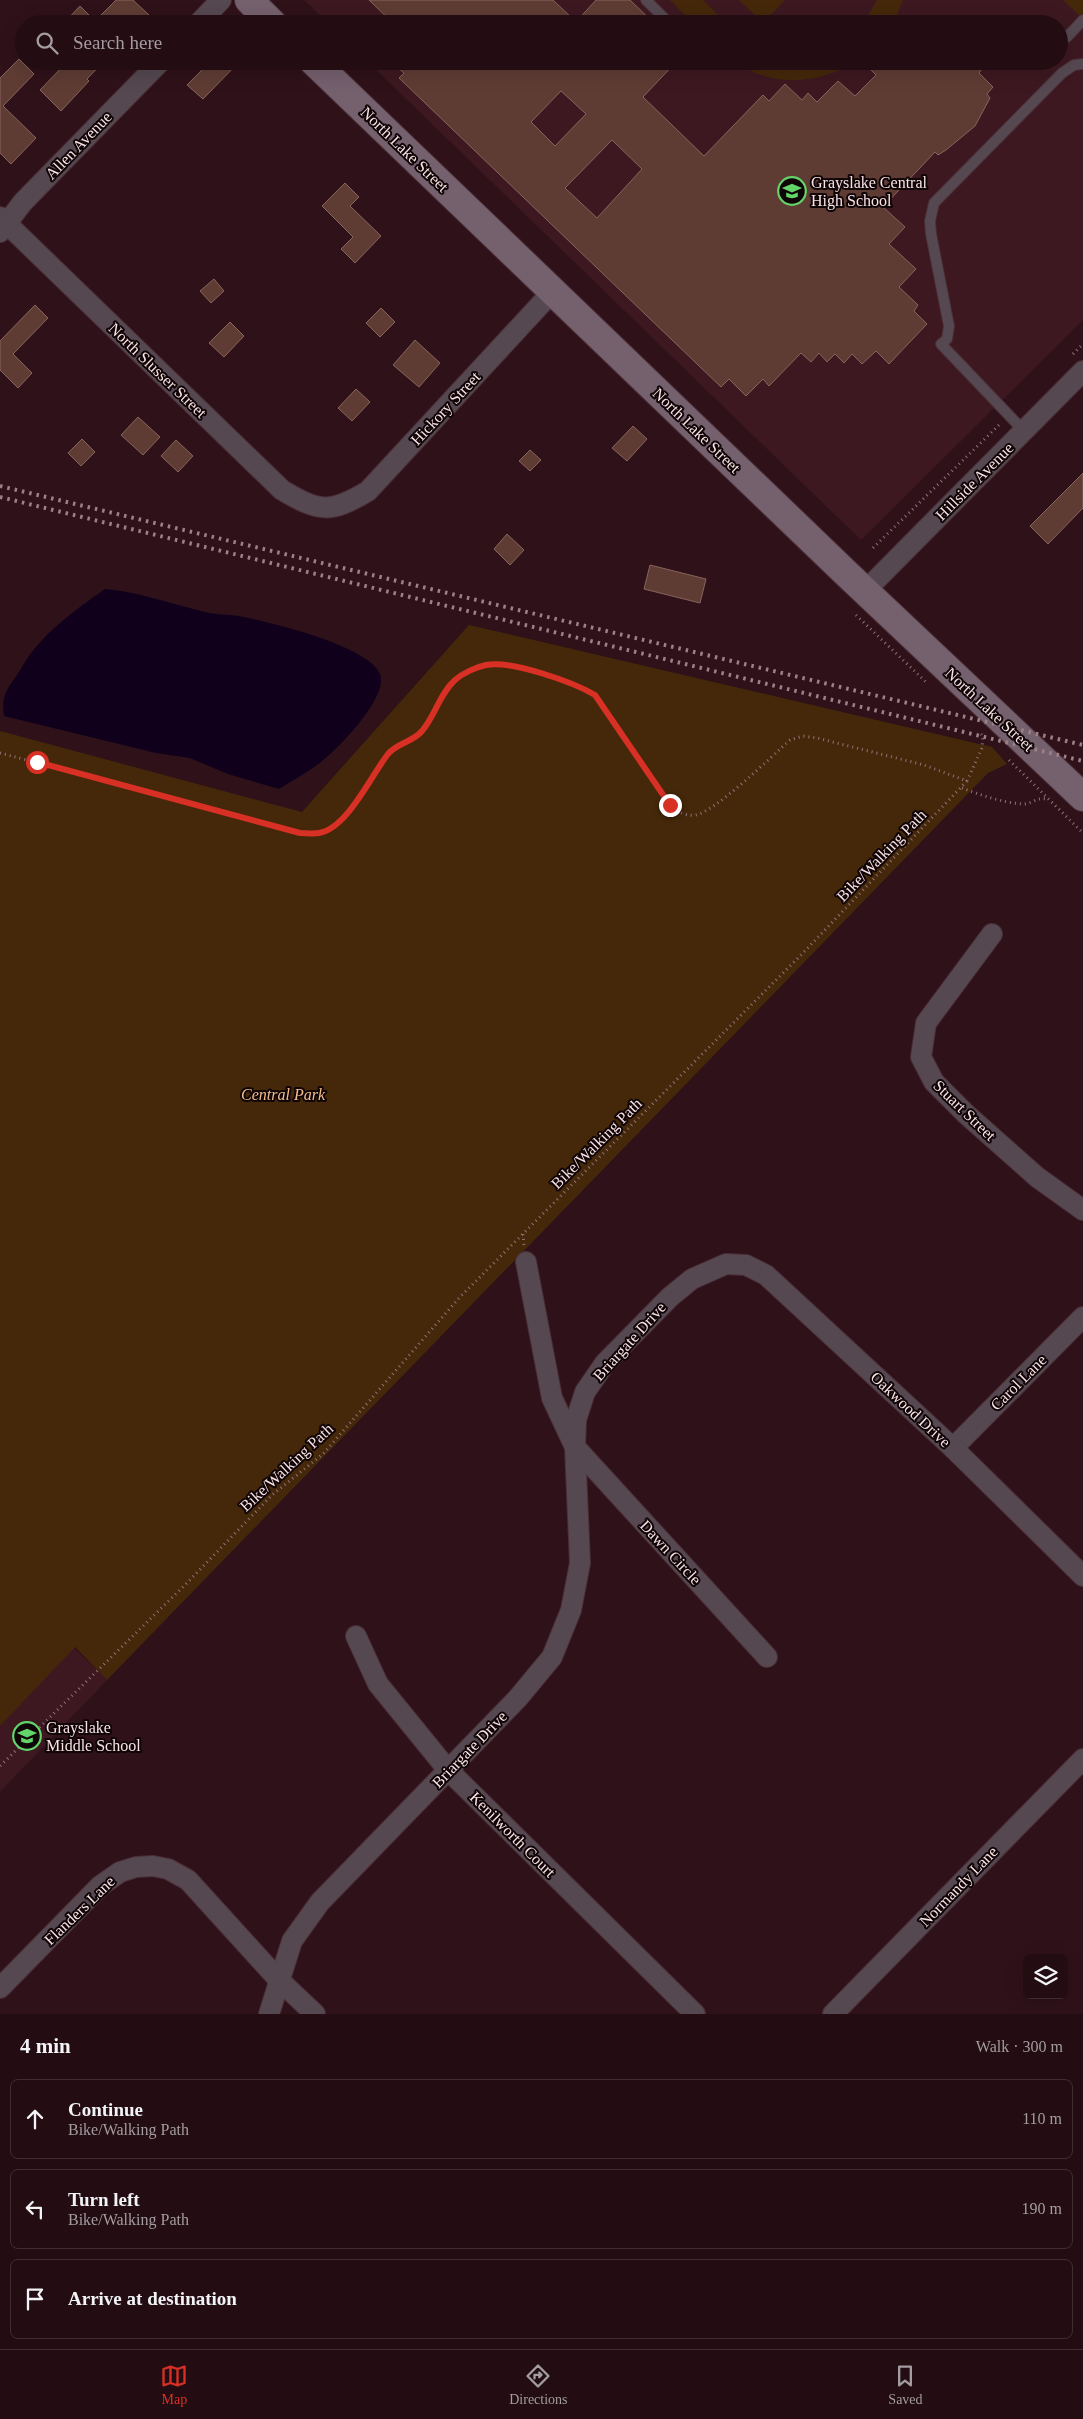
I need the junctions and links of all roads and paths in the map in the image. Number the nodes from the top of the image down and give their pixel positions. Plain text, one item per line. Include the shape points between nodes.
1 (221, 0) edge
2 (248, 0) edge
3 (646, 0) edge
4 (207, 15) edge
5 (264, 15) edge
6 (661, 15) edge
7 (1083, 20) edge
8 (1068, 36) edge
9 (1083, 64) edge
10 (1068, 69) edge
11 (152, 70) edge
12 (322, 70) edge
13 (1066, 70) edge
14 (2, 224) edge
15 (553, 291) junction
16 (1083, 344) edge
17 (1077, 364) edge
18 (1009, 416) junction
19 (1024, 431) junction
20 (326, 508) joint
21 (873, 548) dead end
22 (859, 602) junction
23 (932, 687) dead end
24 (978, 730) dead end
25 (983, 736) junction
26 (987, 739) dead end
27 (0, 753) edge
28 (1003, 754) dead end
29 (967, 781) junction
30 (962, 788) junction
31 (1037, 790) junction
32 (1083, 797) edge
33 (1036, 799) junction
34 (1048, 800) junction
35 (1083, 833) edge
36 (992, 934) dead end
37 (1083, 1210) edge
38 (526, 1262) dead end
39 (726, 1264) joint
40 (1083, 1316) edge
41 (575, 1447) junction
42 (952, 1448) junction
43 (1083, 1576) edge
44 (356, 1636) dead end
45 (767, 1657) dead end
46 (1083, 1759) edge
47 (0, 1766) edge
48 (448, 1770) junction
49 (278, 1979) junction
50 (0, 1988) edge
51 (269, 2014) edge
52 (315, 2014) edge
53 (695, 2014) edge
54 (833, 2014) edge

1 - 4 street
2 - 5 street
3 - 6 lane
7 - 8 lane
9 - 10 lane
11 - 14 street, Allen Avenue
12 - 15 street, North Lake Street
13 - 18 lane via 943,192 934,203 930,221 950,326 947,339 941,344
14 - 20 street, North Slusser Street via 282,490 308,505
15 - 20 street, Hickory Street via 368,491 348,503
15 - 22 street, North Lake Street
16 - 17 path
17 - 19 street, Hillside Avenue
18 - 19 lane
18 - 21 path
19 - 22 street, Hillside Avenue
22 - 23 path via 917,675
22 - 32 street, North Lake Street
24 - 25 path
25 - 26 path
25 - 29 path, Bike/Walking Path via 982,748
27 - 29 path via 292,831 320,833 350,810 388,754 422,732 455,680 487,664 514,666 578,685 595,695 670,805 679,813 688,815 707,811 790,740 803,736 924,765
28 - 31 path
29 - 30 path, Bike/Walking Path
30 - 33 path via 1015,803 1027,804
30 - 47 path, Bike/Walking Path via 801,955 459,1298 323,1454 272,1495
31 - 33 path
31 - 34 path
33 - 34 path
34 - 35 path
36 - 37 street, Stuart Street via 926,1023 921,1057 934,1082 966,1114 1037,1177
38 - 41 street, Briargate Drive via 552,1398
39 - 41 street, Briargate Drive via 692,1279 604,1363 585,1392 576,1420
39 - 42 street, Oakwood Drive via 746,1265 766,1275
40 - 42 street, Carol Lane
41 - 45 street, Dawn Circle
41 - 48 street, Briargate Drive via 580,1564 571,1610 552,1657 518,1698
42 - 43 street, Oakwood Drive
44 - 48 street, Kenilworth Court via 378,1684
46 - 54 street, Normandy Lane
48 - 49 street, Briargate Drive via 320,1902 292,1941
48 - 53 street, Kenilworth Court
49 - 50 street, Flanders Lane via 188,1880 168,1869 153,1866 120,1872 100,1886
49 - 51 street, Briargate Drive
49 - 52 street, Flanders Lane

